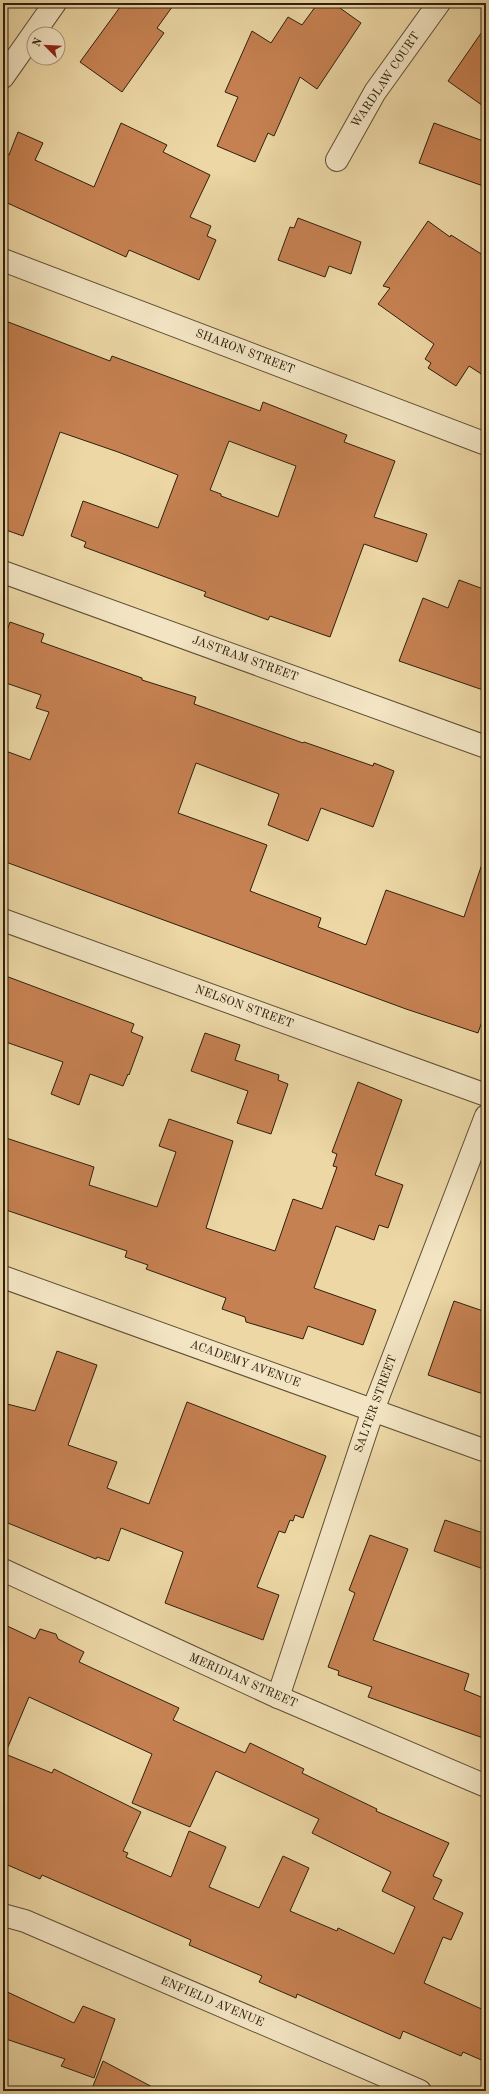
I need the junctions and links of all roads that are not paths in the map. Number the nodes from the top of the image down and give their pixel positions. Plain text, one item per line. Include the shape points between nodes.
1 (55, 3) edge
2 (439, 3) edge
3 (3, 77) edge
4 (337, 160) dead end
5 (3, 260) edge
6 (486, 444) edge
7 (3, 572) edge
8 (486, 746) edge
9 (3, 920) edge
10 (486, 1095) edge
11 (486, 1116) edge
12 (3, 1277) edge
13 (373, 1410) junction
14 (486, 1451) edge
15 (3, 1570) edge
16 (278, 1697) junction
17 (486, 1786) edge
18 (3, 1915) edge
19 (420, 2091) edge

1 - 3 street
2 - 4 street, WARDLAW COURT via 375,92
5 - 6 street, SHARON STREET
7 - 8 street, JASTRAM STREET
9 - 10 street, NELSON STREET
11 - 13 street, SALTER STREET
12 - 13 street, ACADEMY AVENUE
13 - 14 street, ACADEMY AVENUE
13 - 16 street, SALTER STREET
15 - 16 street, MERIDIAN STREET
16 - 17 street, MERIDIAN STREET
18 - 19 street, ENFIELD AVENUE via 25,1921

